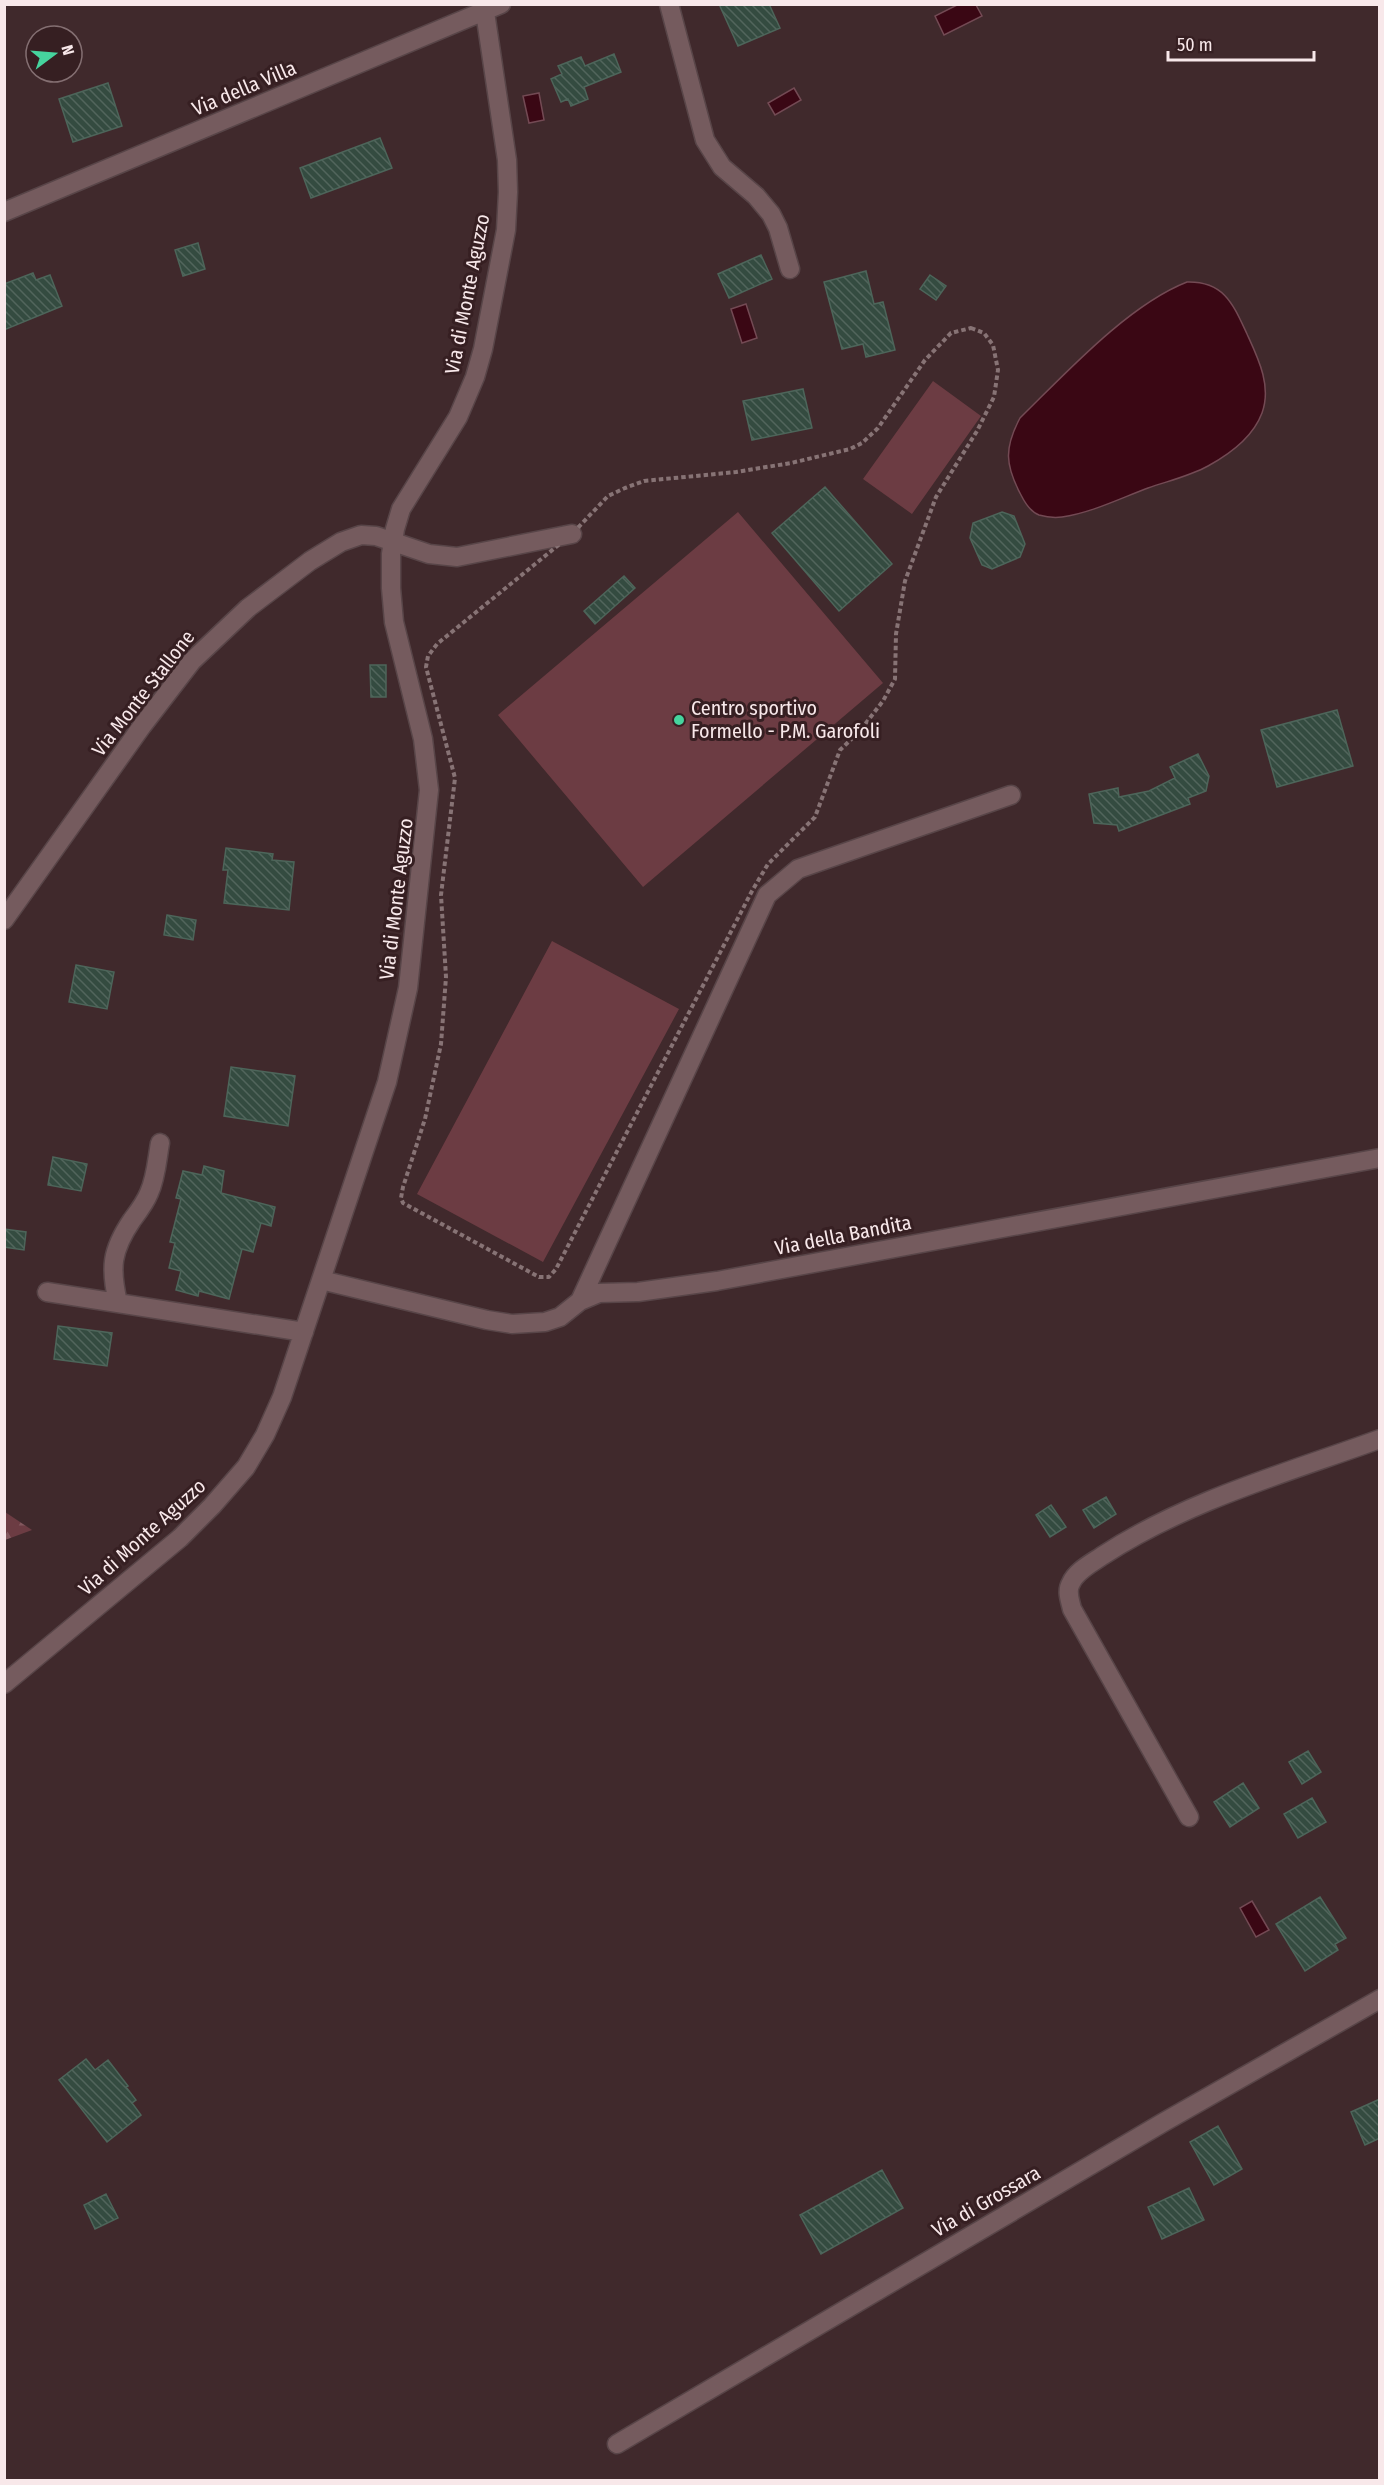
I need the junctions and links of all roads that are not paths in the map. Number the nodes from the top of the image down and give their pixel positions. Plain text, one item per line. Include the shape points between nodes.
1 (669, 4) edge
2 (491, 7) edge
3 (4, 212) edge
4 (790, 268) dead end
5 (572, 534) road end
6 (393, 542) junction
7 (1011, 795) dead end
8 (4, 920) edge
9 (160, 1143) dead end
10 (1380, 1158) edge
11 (321, 1280) junction
12 (47, 1292) dead end
13 (580, 1301) junction
14 (118, 1304) junction
15 (304, 1332) junction
16 (1380, 1439) edge
17 (4, 1684) edge
18 (1189, 1817) dead end
19 (1378, 2003) edge
20 (617, 2444) dead end

1 - 4 street via 705,140 722,167 756,195 771,214
2 - 3 street, Via della Villa
2 - 6 street, Via di Monte Aguzzo via 507,160 506,230 475,377 455,423 401,509
5 - 6 street, Via Monte Stallone via 457,557 429,554
6 - 8 street, Via Monte Stallone via 366,535 341,542 273,588 215,637 163,699
6 - 11 street, Via di Monte Aguzzo via 394,622 427,762 428,815 398,1042
7 - 13 street via 798,869 767,895
9 - 14 street via 151,1191 122,1235 114,1256 112,1276
10 - 13 street, Via della Bandita via 717,1281 599,1293
11 - 13 street, Via della Bandita via 512,1324 553,1320
11 - 15 street, Via di Monte Aguzzo
12 - 14 street
14 - 15 street
15 - 17 street, Via di Monte Aguzzo via 272,1422 239,1477 180,1538
16 - 18 street via 1169,1519 1112,1550 1071,1581 1068,1591 1072,1609
19 - 20 street, Via di Grossara via 1143,2134

